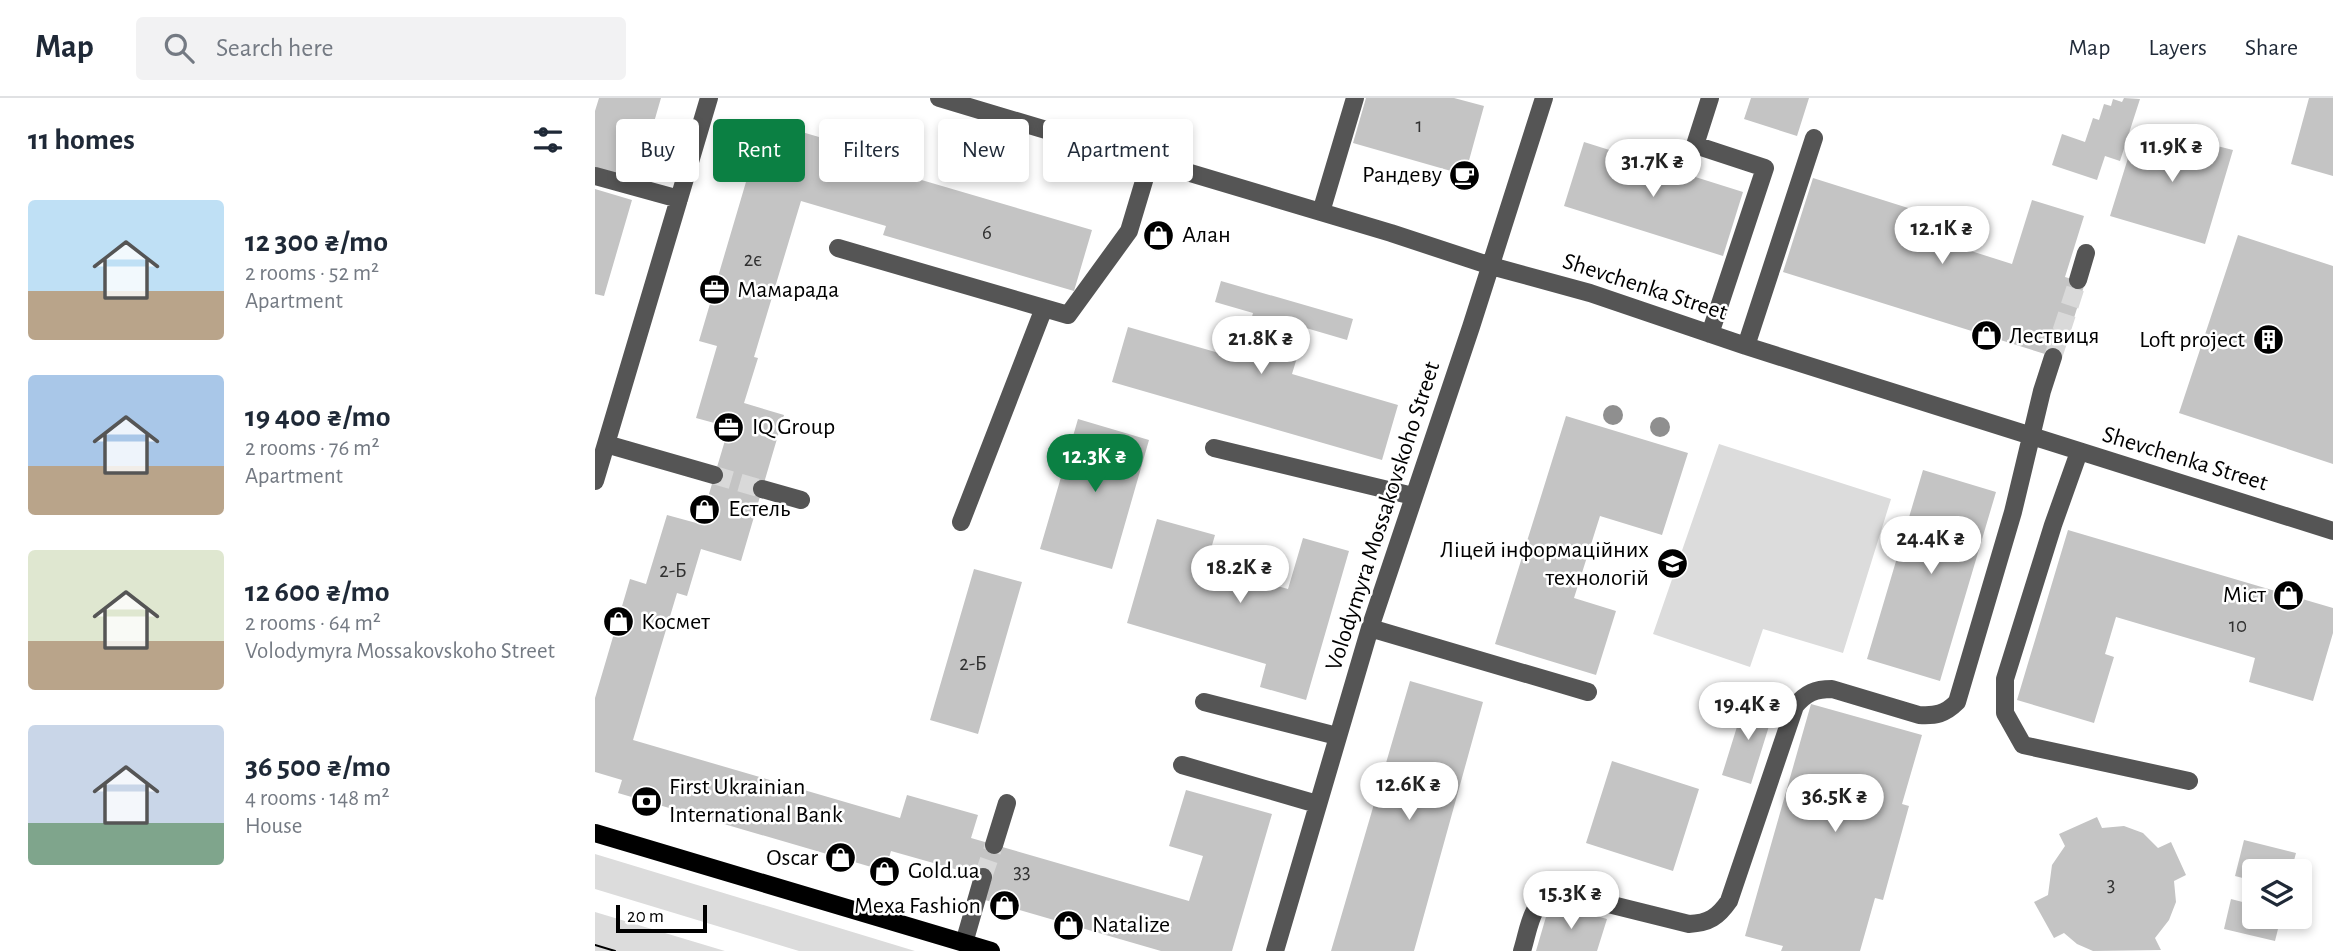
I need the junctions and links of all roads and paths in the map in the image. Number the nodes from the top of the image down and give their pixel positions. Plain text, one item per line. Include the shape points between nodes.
1 (709, 98) edge
2 (939, 98) edge
3 (1355, 98) edge
4 (1544, 98) edge
5 (1710, 98) edge
6 (974, 103) edge
7 (1043, 126) edge
8 (1814, 138) dead end
9 (1193, 174) edge
10 (595, 176) edge
11 (1144, 182) edge
12 (679, 200) junction
13 (1321, 212) junction
14 (838, 248) dead end
15 (2086, 253) dead end
16 (1491, 266) junction
17 (2078, 281) tunnel mouth
18 (1044, 308) junction
19 (1710, 334) junction
20 (1746, 346) junction
21 (2053, 357) tunnel mouth
22 (2032, 436) junction
23 (606, 444) junction
24 (1214, 448) dead end
25 (2079, 452) junction
26 (714, 475) tunnel mouth
27 (595, 481) edge
28 (762, 489) tunnel mouth
29 (1413, 496) junction
30 (801, 500) dead end
31 (961, 522) dead end
32 (2333, 531) edge
33 (1370, 628) junction
34 (1588, 692) dead end
35 (1204, 702) dead end
36 (1337, 736) junction
37 (1182, 765) dead end
38 (2189, 781) dead end
39 (1007, 803) dead end
40 (1317, 804) junction
41 (595, 833) edge
42 (994, 845) tunnel mouth
43 (983, 877) tunnel mouth
44 (964, 943) junction
45 (991, 951) edge
46 (1275, 951) edge
47 (1523, 951) edge

1 - 12 street
2 - 6 street, Shevchenka Street
3 - 13 street
4 - 16 street, Volodymyra Mossakovskoho Street
5 - 19 street via 1695,145 1765,168
6 - 7 street, Shevchenka Street
8 - 20 street
9 - 13 street, Shevchenka Street
10 - 12 street
11 - 18 street via 1129,230 1067,315
12 - 23 street
13 - 16 street, Shevchenka Street
14 - 18 street
15 - 17 street
16 - 19 street, Shevchenka Street via 1590,293
16 - 29 street, Volodymyra Mossakovskoho Street
18 - 31 street
19 - 20 street, Shevchenka Street
20 - 22 street, Shevchenka Street
21 - 22 street
22 - 25 street, Shevchenka Street
22 - 47 street via 1957,702 1934,716 1832,689 1805,695 1795,706 1729,901 1719,915 1705,923 1689,924 1560,892 1549,894 1533,913
23 - 26 street
23 - 27 street
24 - 29 street
25 - 32 street, Shevchenka Street
25 - 38 street via 2005,679 2005,713 2023,745
28 - 30 street
29 - 33 street, Volodymyra Mossakovskoho Street
33 - 34 street
33 - 36 street, Volodymyra Mossakovskoho Street
35 - 36 street
36 - 40 street, Volodymyra Mossakovskoho Street
37 - 40 street
39 - 42 street
40 - 46 street, Volodymyra Mossakovskoho Street
41 - 44 main road
43 - 44 street
44 - 45 main road

